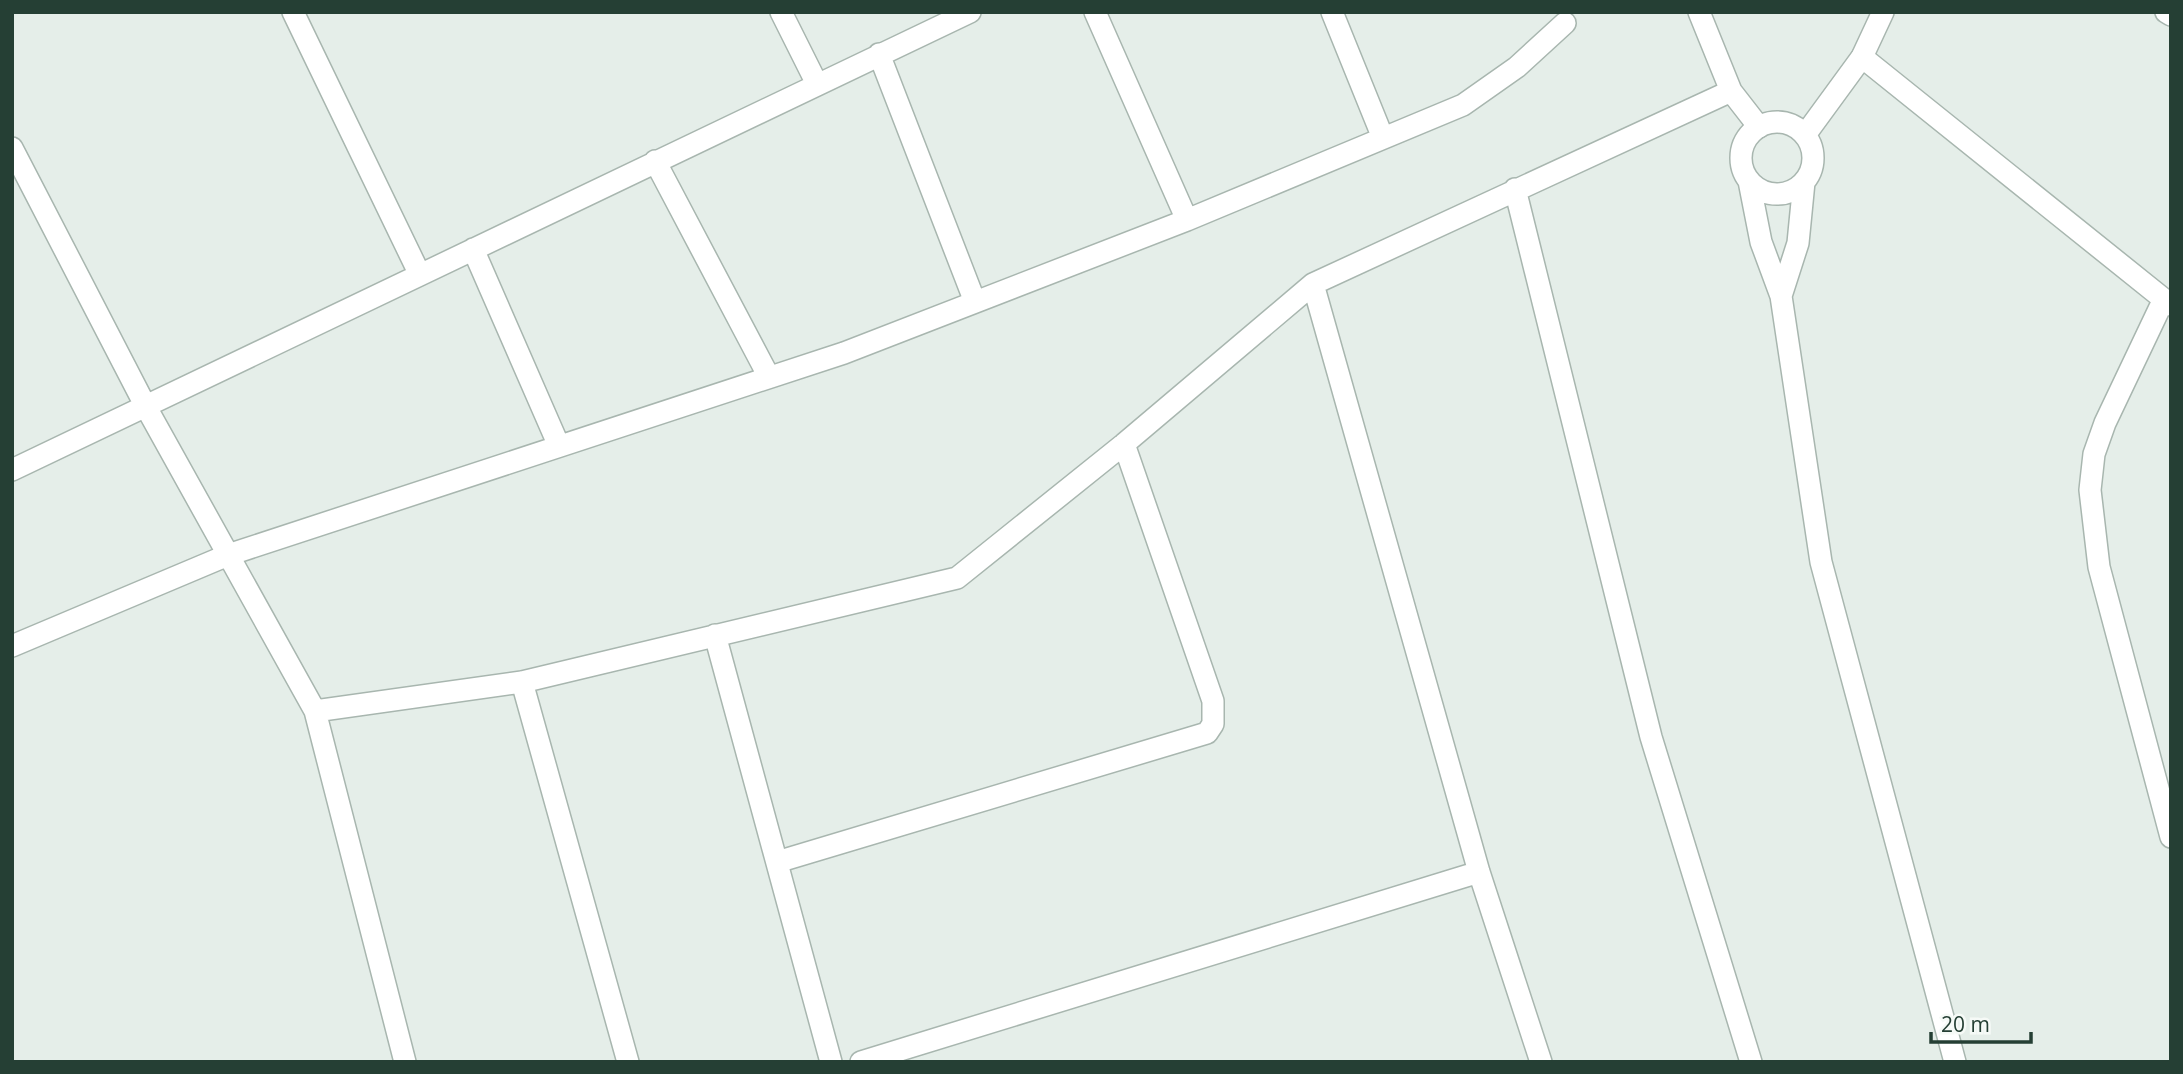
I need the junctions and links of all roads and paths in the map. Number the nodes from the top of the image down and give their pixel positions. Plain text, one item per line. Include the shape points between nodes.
1 (293, 12) edge
2 (781, 12) edge
3 (970, 12) edge
4 (1095, 12) edge
5 (1332, 12) edge
6 (1699, 12) edge
7 (1882, 12) edge
8 (1565, 23) dead end
9 (880, 54) junction
10 (1862, 57) junction
11 (817, 84) junction
12 (1731, 91) junction
13 (1759, 127) junction
14 (1805, 135) junction
15 (1383, 138) junction
16 (12, 148) edge
17 (655, 162) junction
18 (1749, 181) junction
19 (1804, 182) junction
20 (1516, 189) junction
21 (1187, 220) junction
22 (473, 249) junction
23 (420, 275) junction
24 (1313, 284) junction
25 (1782, 296) junction
26 (975, 302) junction
27 (2167, 303) edge
28 (769, 377) junction
29 (146, 407) junction
30 (1124, 444) junction
31 (559, 446) junction
32 (12, 470) edge
33 (228, 555) junction
34 (715, 635) junction
35 (12, 646) edge
36 (522, 682) junction
37 (315, 711) junction
38 (2171, 836) edge
39 (777, 862) junction
40 (1479, 872) junction
41 (405, 1062) edge
42 (628, 1062) edge
43 (831, 1062) edge
44 (861, 1062) edge
45 (1541, 1062) edge
46 (1751, 1062) edge
47 (1955, 1062) edge

1 - 23 street
2 - 11 street
3 - 9 street
4 - 21 street
5 - 15 street
6 - 12 street
7 - 10 street
8 - 15 street via 1463,105
9 - 11 street
9 - 26 street
10 - 14 street
10 - 27 street
11 - 17 street
12 - 13 street
12 - 20 street
13 - 14 street via 1778,122
13 - 18 street via 1741,151
14 - 19 street via 1813,159
15 - 21 street
16 - 29 street
17 - 22 street
17 - 28 street
18 - 19 street via 1773,194
18 - 25 street via 1761,242
19 - 25 street via 1798,243
20 - 24 street
20 - 46 street via 1651,737
21 - 26 street
22 - 23 street
22 - 31 street
23 - 29 street
24 - 30 street
24 - 40 street
25 - 47 street via 1821,562
26 - 28 street
27 - 38 street via 2105,423 2094,454 2090,490 2099,567
28 - 31 street
29 - 32 street
29 - 33 street
30 - 34 street via 957,578
30 - 39 street via 1213,701 1213,724 1207,733
31 - 33 street
33 - 35 street
33 - 37 street
34 - 36 street
34 - 39 street
36 - 37 street
36 - 42 street
37 - 41 street
39 - 43 street
40 - 44 street
40 - 45 street

